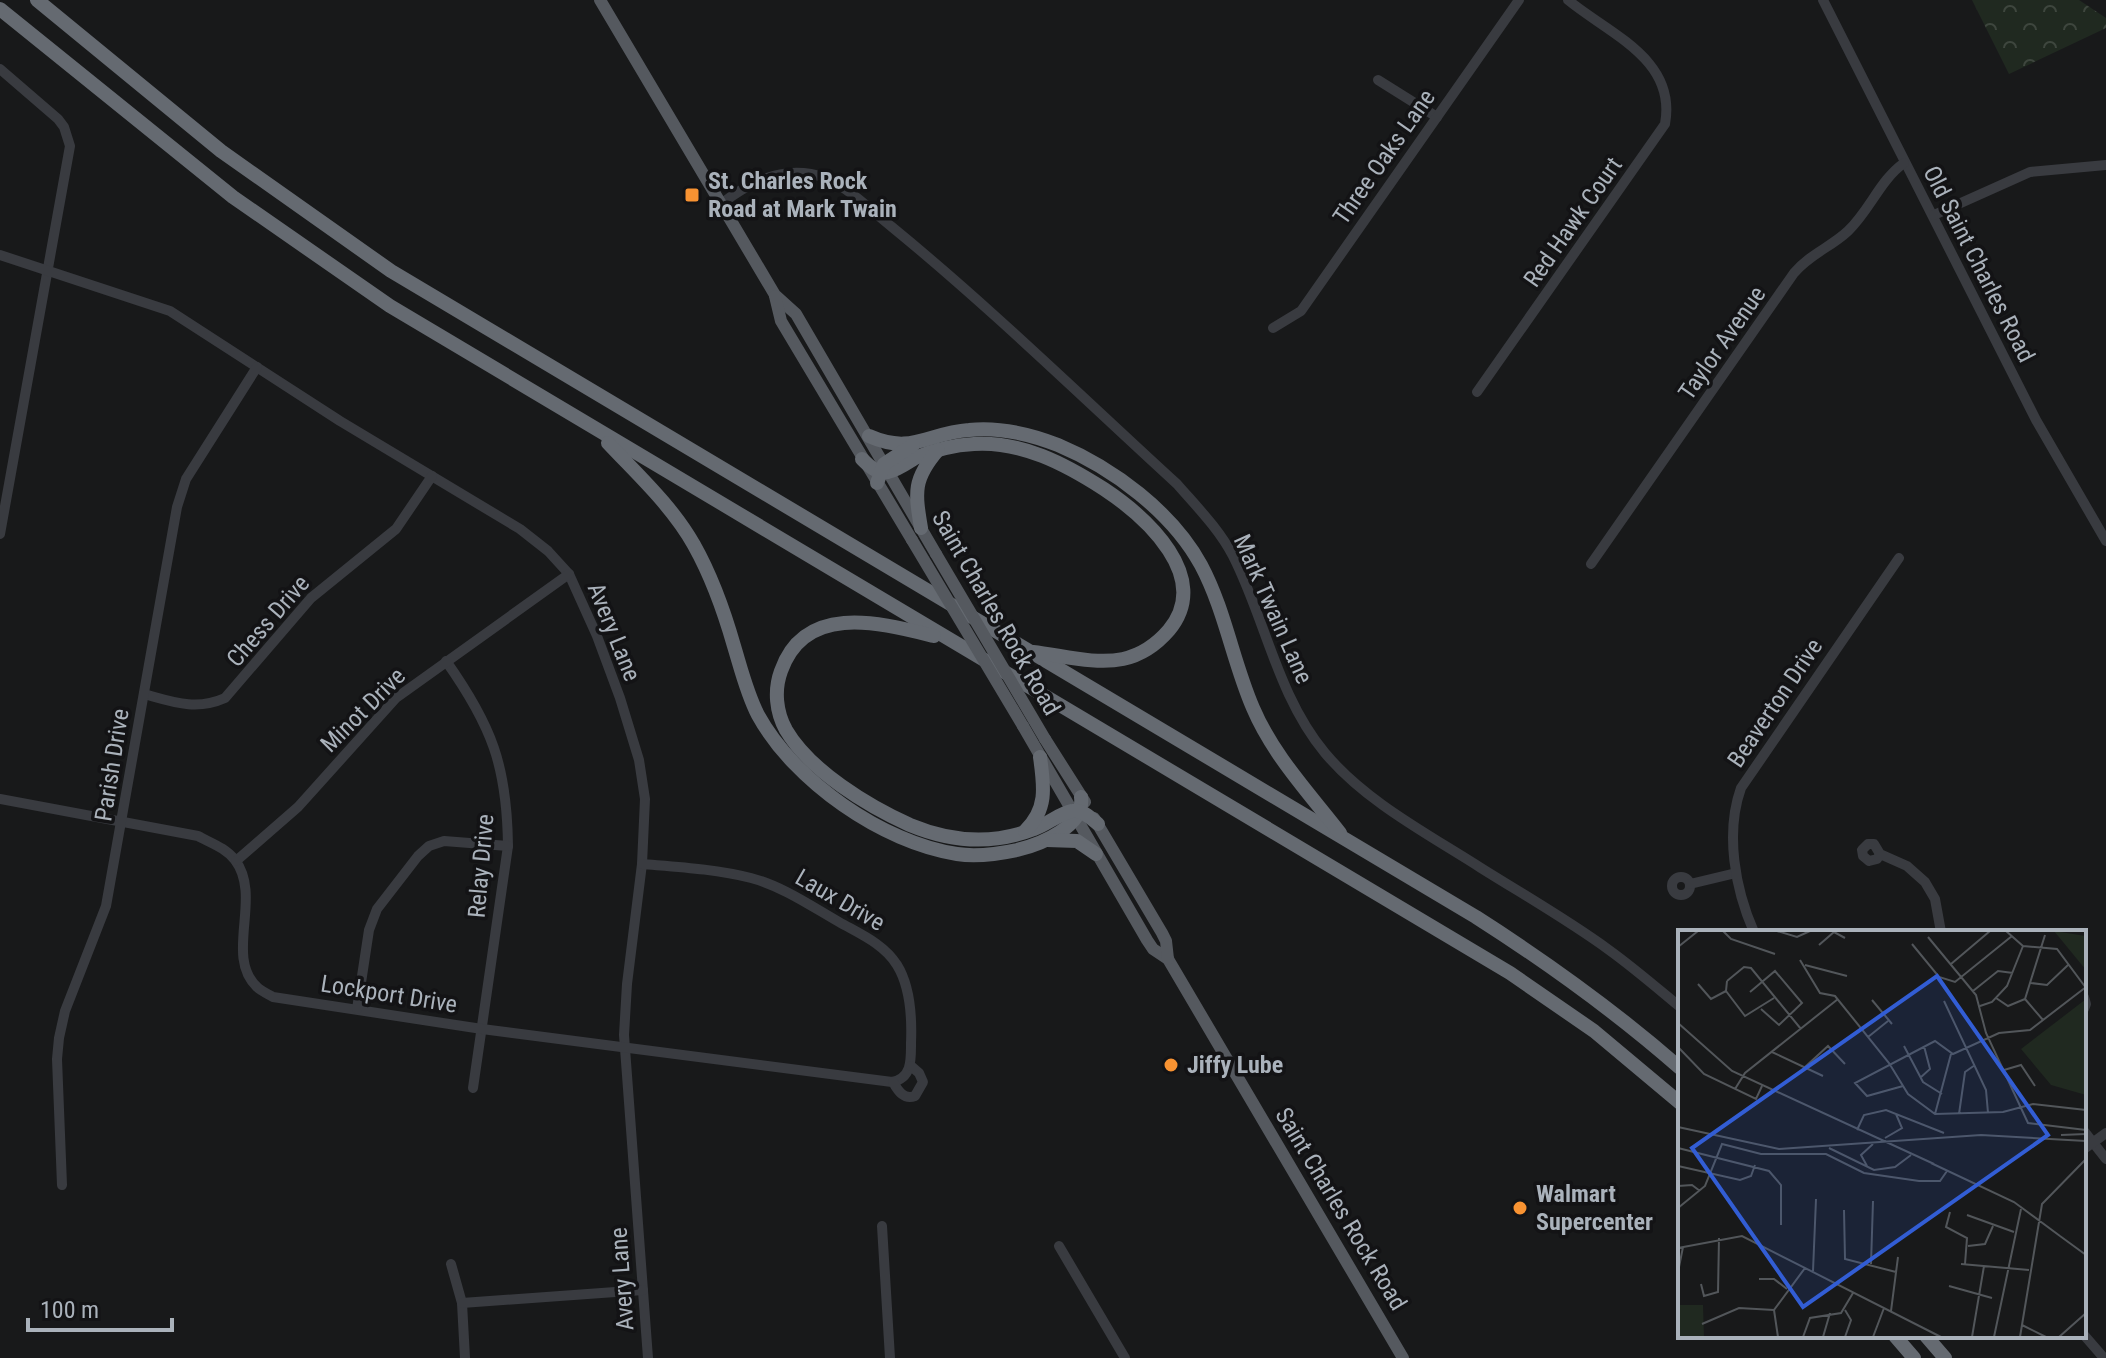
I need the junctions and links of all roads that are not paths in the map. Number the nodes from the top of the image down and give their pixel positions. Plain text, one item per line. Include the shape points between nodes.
1 (37, 0) edge
2 (600, 0) edge
3 (1519, 0) edge
4 (1568, 0) edge
5 (1823, 0) edge
6 (0, 9) edge
7 (0, 69) edge
8 (1378, 80) dead end
9 (1437, 117) junction
10 (1904, 163) junction
11 (2106, 165) edge
12 (721, 204) junction
13 (1934, 215) junction
14 (0, 255) edge
15 (48, 271) junction
16 (775, 295) junction
17 (1273, 328) dead end
18 (257, 367) junction
19 (1477, 392) dead end
20 (597, 431) junction
21 (869, 436) junction
22 (917, 443) junction
23 (938, 450) junction
24 (862, 459) joint
25 (882, 473) junction
26 (432, 476) junction
27 (0, 534) edge
28 (917, 534) junction
29 (2106, 541) edge
30 (1899, 558) dead end
31 (1591, 564) dead end
32 (569, 574) junction
33 (948, 639) junction
34 (1028, 651) junction
35 (446, 661) junction
36 (144, 694) junction
37 (1040, 757) junction
38 (0, 799) edge
39 (1077, 810) junction
40 (123, 821) junction
41 (1098, 824) joint
42 (1022, 834) junction
43 (1345, 840) junction
44 (1043, 841) junction
45 (508, 846) junction
46 (1096, 854) junction
47 (1880, 854) dead end
48 (236, 861) junction
49 (642, 864) junction
50 (1736, 873) junction
51 (1690, 884) dead end
52 (1753, 930) edge
53 (1941, 930) edge
54 (1168, 959) junction
55 (1678, 1005) edge
56 (357, 1009) junction
57 (482, 1029) junction
58 (625, 1047) junction
59 (911, 1066) junction
60 (1678, 1066) edge
61 (893, 1082) junction
62 (473, 1088) dead end
63 (1678, 1101) edge
64 (2106, 1133) edge
65 (2088, 1146) edge
66 (2106, 1159) edge
67 (62, 1185) dead end
68 (882, 1226) dead end
69 (1059, 1246) dead end
70 (451, 1264) dead end
71 (643, 1290) junction
72 (462, 1303) junction
73 (2086, 1337) edge
74 (1897, 1338) edge
75 (1928, 1338) edge
76 (465, 1358) edge
77 (648, 1358) edge
78 (890, 1358) edge
79 (1125, 1358) edge
80 (1403, 1358) edge
81 (1914, 1358) edge
82 (1945, 1358) edge
83 (2104, 1358) edge

1 - 34 highway via 221,151 391,271
2 - 12 main road, Saint Charles Rock Road
3 - 9 street, Three Oaks Lane
4 - 19 street, Red Hawk Court via 1652,66 1663,84 1665,124
5 - 10 street, Old Saint Charles Road
6 - 20 highway via 275,229 390,306
7 - 15 street via 58,119 69,137
8 - 9 street
9 - 17 street, Three Oaks Lane via 1301,311
10 - 13 street, Old Saint Charles Road
10 - 31 street, Taylor Avenue via 1846,233 1794,273
11 - 13 street via 2030,172
12 - 16 main road, Saint Charles Rock Road
12 - 55 street, Mark Twain Lane via 761,179 811,174 846,191 914,245 1177,484 1211,523 1248,587 1282,683 1300,717 1357,785 1609,950
13 - 29 street, Old Saint Charles Road via 2036,420
14 - 15 street, Avery Lane
15 - 18 street, Avery Lane via 170,311
15 - 27 street
16 - 21 main road, Saint Charles Rock Road via 796,314
16 - 24 main road, Saint Charles Rock Road via 781,321
18 - 26 street, Avery Lane
18 - 36 street, Parish Drive via 186,479
20 - 33 highway
20 - 44 highway via 692,542 718,596 757,713 806,775 860,815 926,847 981,855
21 - 22 highway via 894,445
21 - 25 main road, Saint Charles Rock Road
22 - 25 highway
22 - 43 highway via 968,430 1034,437 1090,461 1165,519 1200,565 1269,740
23 - 25 highway
23 - 28 highway via 917,482
23 - 34 highway via 997,444 1056,462 1133,511 1180,570 1181,605 1173,625 1141,653 1105,660
24 - 25 highway
25 - 28 main road, Saint Charles Rock Road
26 - 32 street, Avery Lane via 520,529
26 - 36 street, Chess Drive via 396,529 311,598 225,698 189,706
28 - 37 main road, Saint Charles Rock Road, bridge
28 - 39 main road, Saint Charles Rock Road, bridge via 936,554 1045,739
30 - 50 street, Beaverton Drive via 1741,788 1734,820
32 - 35 street, Minot Drive
32 - 49 street, Avery Lane via 597,636 639,760 645,799
33 - 42 highway via 863,621 817,630 784,662 777,692 781,719 799,746 833,779 891,816 957,839
33 - 63 highway via 1510,973 1594,1031
34 - 43 highway
35 - 45 street, Relay Drive via 479,709 499,761
35 - 48 street, Minot Drive via 396,698 298,807
36 - 40 street, Parish Drive
37 - 39 main road, Saint Charles Rock Road
37 - 42 highway via 1042,806
38 - 40 street
39 - 41 highway
39 - 42 highway
39 - 44 highway
39 - 46 main road, Saint Charles Rock Road
40 - 48 street via 198,836
40 - 67 street, Parish Drive via 106,906 59,1038
41 - 54 main road, Saint Charles Rock Road via 1162,933
43 - 60 highway via 1563,974
44 - 46 highway via 1077,841
45 - 56 street via 444,841 418,856 377,909
45 - 57 street, Relay Drive
46 - 54 main road, Saint Charles Rock Road via 1153,949
47 - 53 street via 1907,866 1925,882 1935,899
48 - 56 street, Lockport Drive via 247,910 243,957 257,987 273,997
49 - 58 street, Avery Lane
49 - 59 street, Laux Drive via 752,878 888,951 907,989
50 - 51 street
50 - 52 street, Beaverton Drive
54 - 80 main road, Saint Charles Rock Road
56 - 57 street, Lockport Drive
57 - 58 street, Lockport Drive
57 - 62 street, Relay Drive
58 - 61 street, Lockport Drive
58 - 71 street, Avery Lane
59 - 61 street
59 - 61 street, Lockport Drive via 923,1082 915,1096 902,1095
64 - 65 street
65 - 66 street
68 - 78 street
69 - 79 street
70 - 72 street
71 - 72 street
71 - 77 street, Avery Lane
72 - 76 street
73 - 83 street
74 - 81 highway
75 - 82 highway

